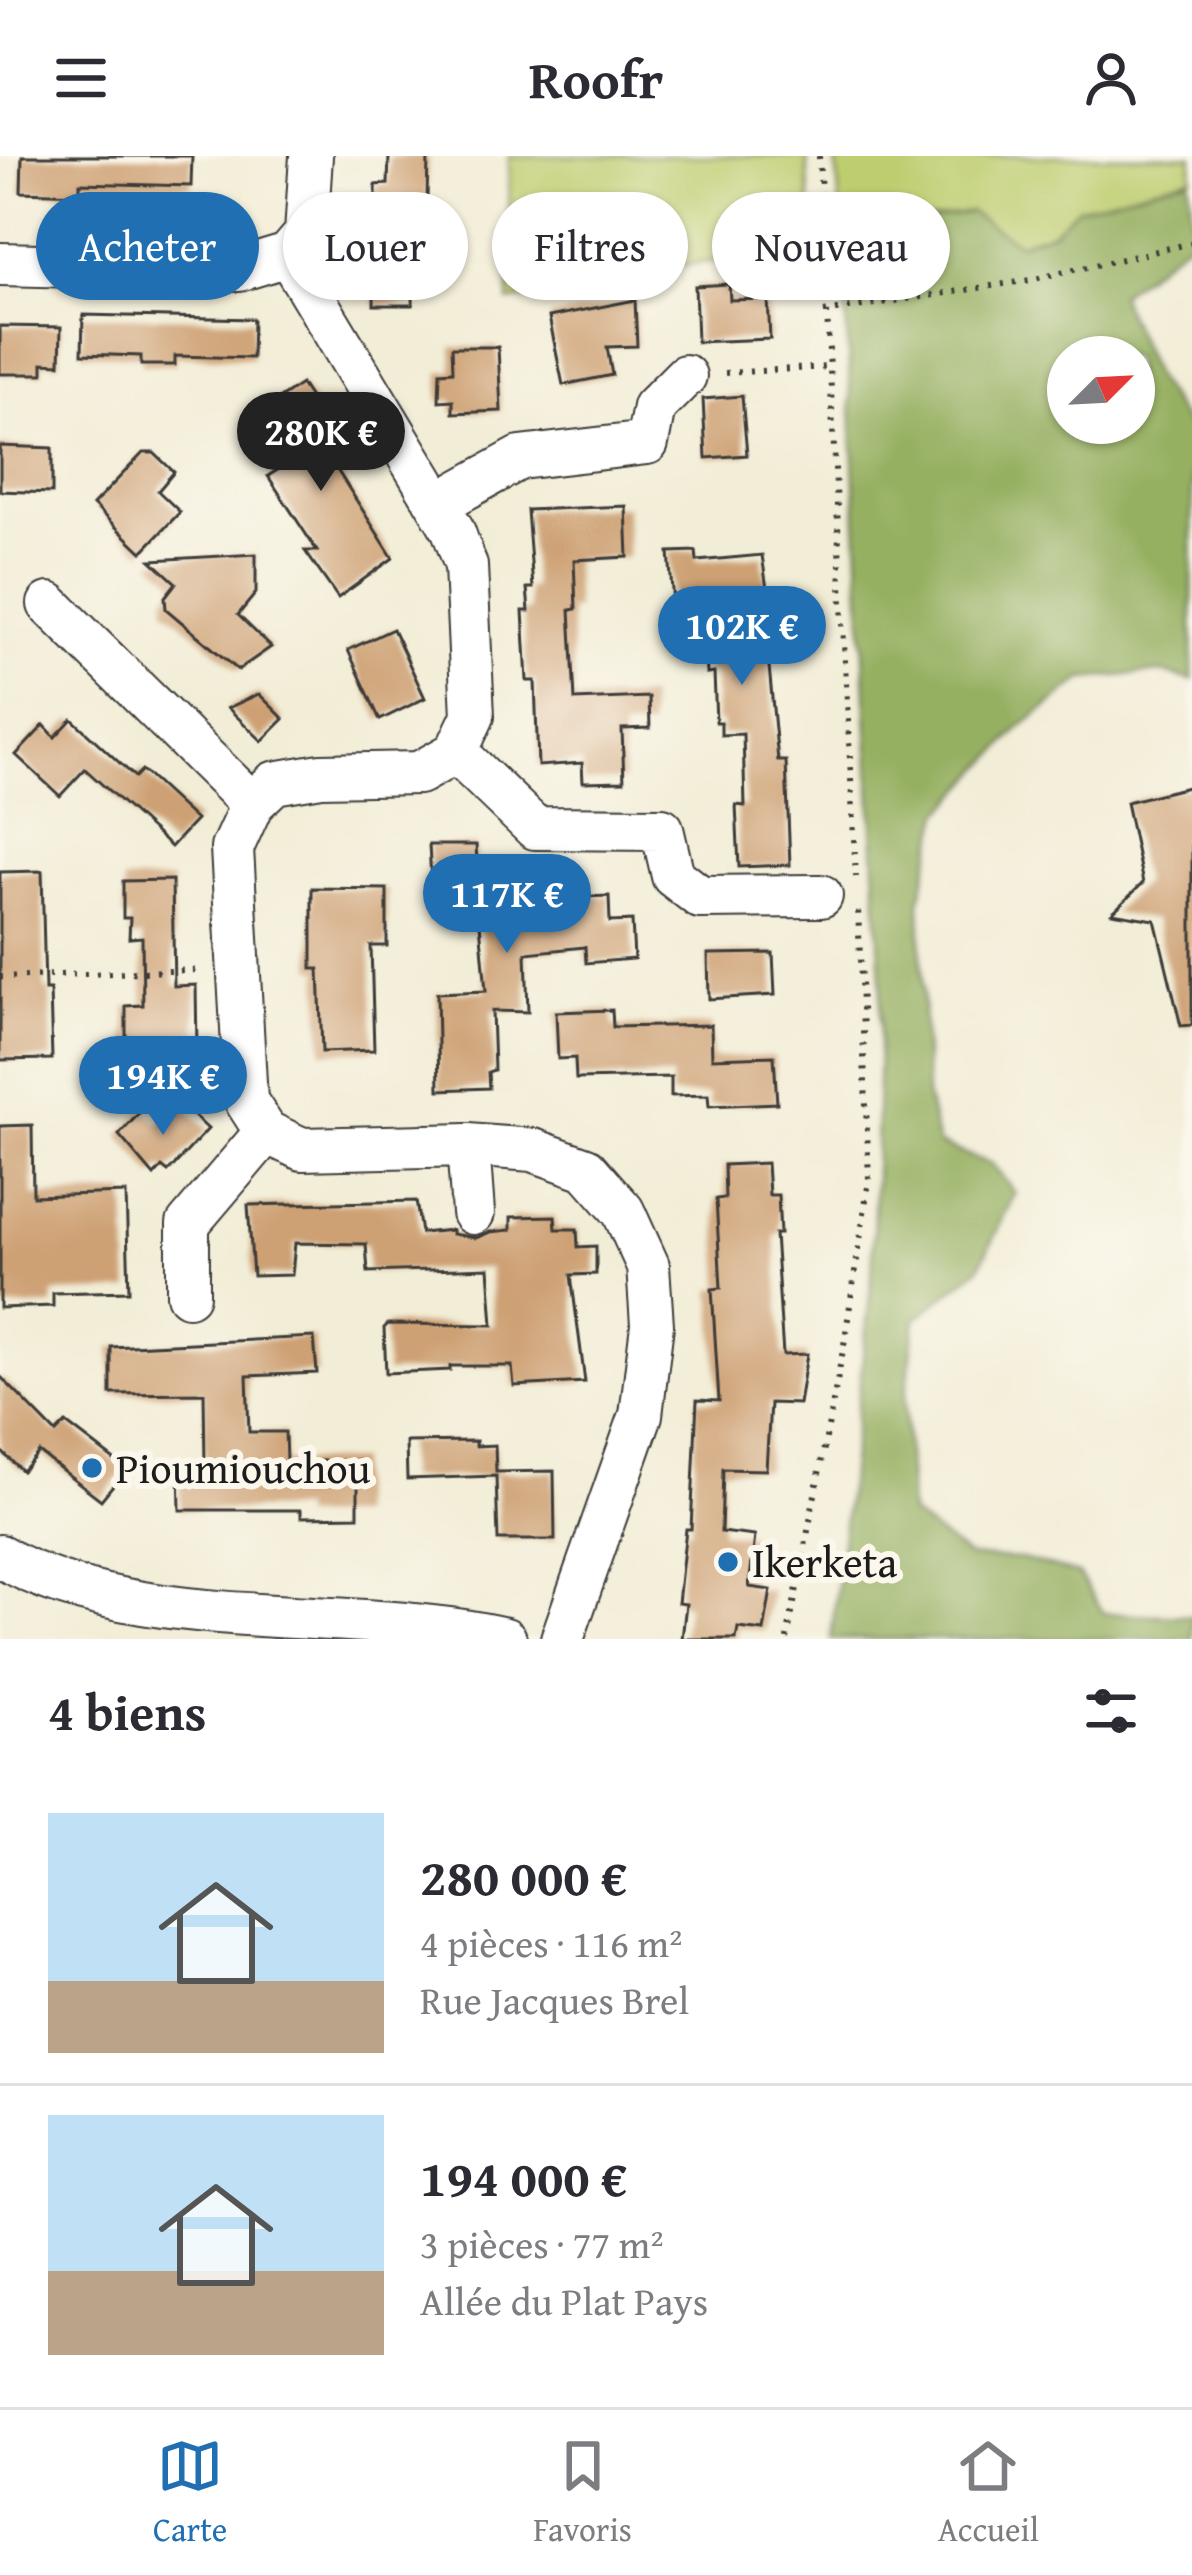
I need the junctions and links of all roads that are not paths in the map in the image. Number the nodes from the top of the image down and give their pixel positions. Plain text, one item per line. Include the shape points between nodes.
1 (311, 156) edge
2 (309, 192) edge
3 (283, 257) edge
4 (0, 264) edge
5 (315, 300) edge
6 (685, 376) road end
7 (439, 503) junction
8 (49, 604) dead end
9 (455, 752) junction
10 (252, 804) junction
11 (821, 896) dead end
12 (266, 1132) junction
13 (468, 1145) junction
14 (473, 1213) dead end
15 (188, 1295) dead end
16 (0, 1556) edge
17 (505, 1639) edge
18 (562, 1639) edge

1 - 2 street
3 - 4 street via 239,270
5 - 7 street
6 - 7 street via 654,407 647,443 520,458
7 - 9 street via 466,566 473,716
8 - 10 street
9 - 10 street via 419,773 274,783
9 - 11 street via 535,828 662,829 673,875 700,897
10 - 12 street via 232,848 246,1101
12 - 13 street via 302,1149
12 - 15 street via 188,1224
13 - 14 street
13 - 18 street via 533,1150 586,1169 623,1211 648,1267 652,1324 641,1415
16 - 17 street via 65,1587 176,1606 456,1628

